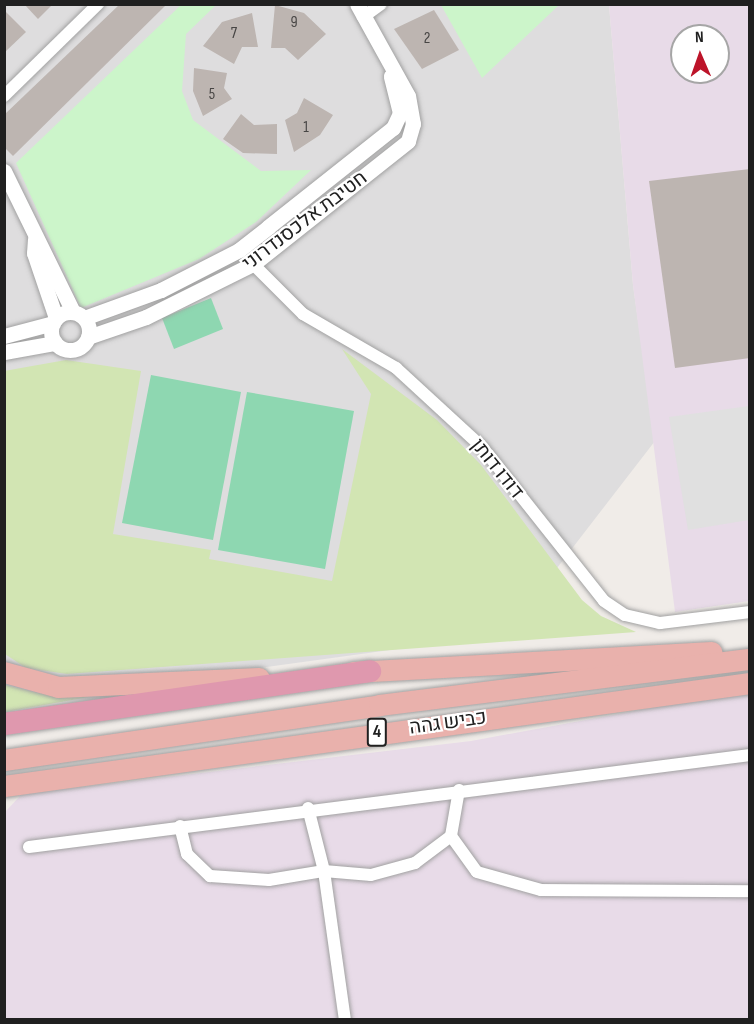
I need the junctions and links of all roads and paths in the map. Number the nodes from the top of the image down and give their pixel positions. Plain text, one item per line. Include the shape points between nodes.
1 (98, 4) edge
2 (381, 4) edge
3 (360, 10) edge
4 (389, 67) junction
5 (4, 96) edge
6 (4, 171) edge
7 (35, 239) junction
8 (253, 264) junction
9 (78, 315) junction
10 (55, 320) junction
11 (4, 336) edge
12 (88, 337) junction
13 (55, 343) junction
14 (4, 352) edge
15 (750, 612) edge
16 (750, 652) edge
17 (750, 658) edge
18 (370, 671) junction
19 (4, 672) edge
20 (750, 683) edge
21 (4, 724) edge
22 (750, 755) edge
23 (4, 760) edge
24 (4, 786) edge
25 (459, 790) junction
26 (308, 808) junction
27 (180, 825) junction
28 (451, 836) junction
29 (29, 847) dead end
30 (324, 871) junction
31 (750, 891) edge
32 (345, 1020) edge

1 - 5 street
2 - 3 street
3 - 4 street, חטיבת אלכסנדרוני
4 - 8 street, חטיבת אלכסנדרוני via 408,96 413,124 408,141
4 - 9 street, חטיבת אלכסנדרוני via 400,113 393,128 239,250 161,290
6 - 7 street
7 - 9 street via 45,250
7 - 10 street via 34,253
8 - 12 street, חטיבת אלכסנדרוני via 146,316
8 - 15 street, דודו דותן via 303,314 396,368 482,447 604,601 625,615 660,622
9 - 10 street
9 - 12 street
10 - 11 street
10 - 13 street
12 - 13 street via 74,350
13 - 14 street
16 - 18 highway via 505,660
17 - 23 highway, כביש גהה / 4 via 345,709
18 - 19 highway via 82,687 34,683
18 - 21 highway
20 - 24 highway, כביש גהה / 4
22 - 25 street
25 - 26 street
25 - 28 street
26 - 27 street
26 - 30 street
27 - 29 street
27 - 30 street via 187,854 210,876 269,880
28 - 30 street via 415,863 371,875
28 - 31 street via 477,872 541,890
30 - 32 street

